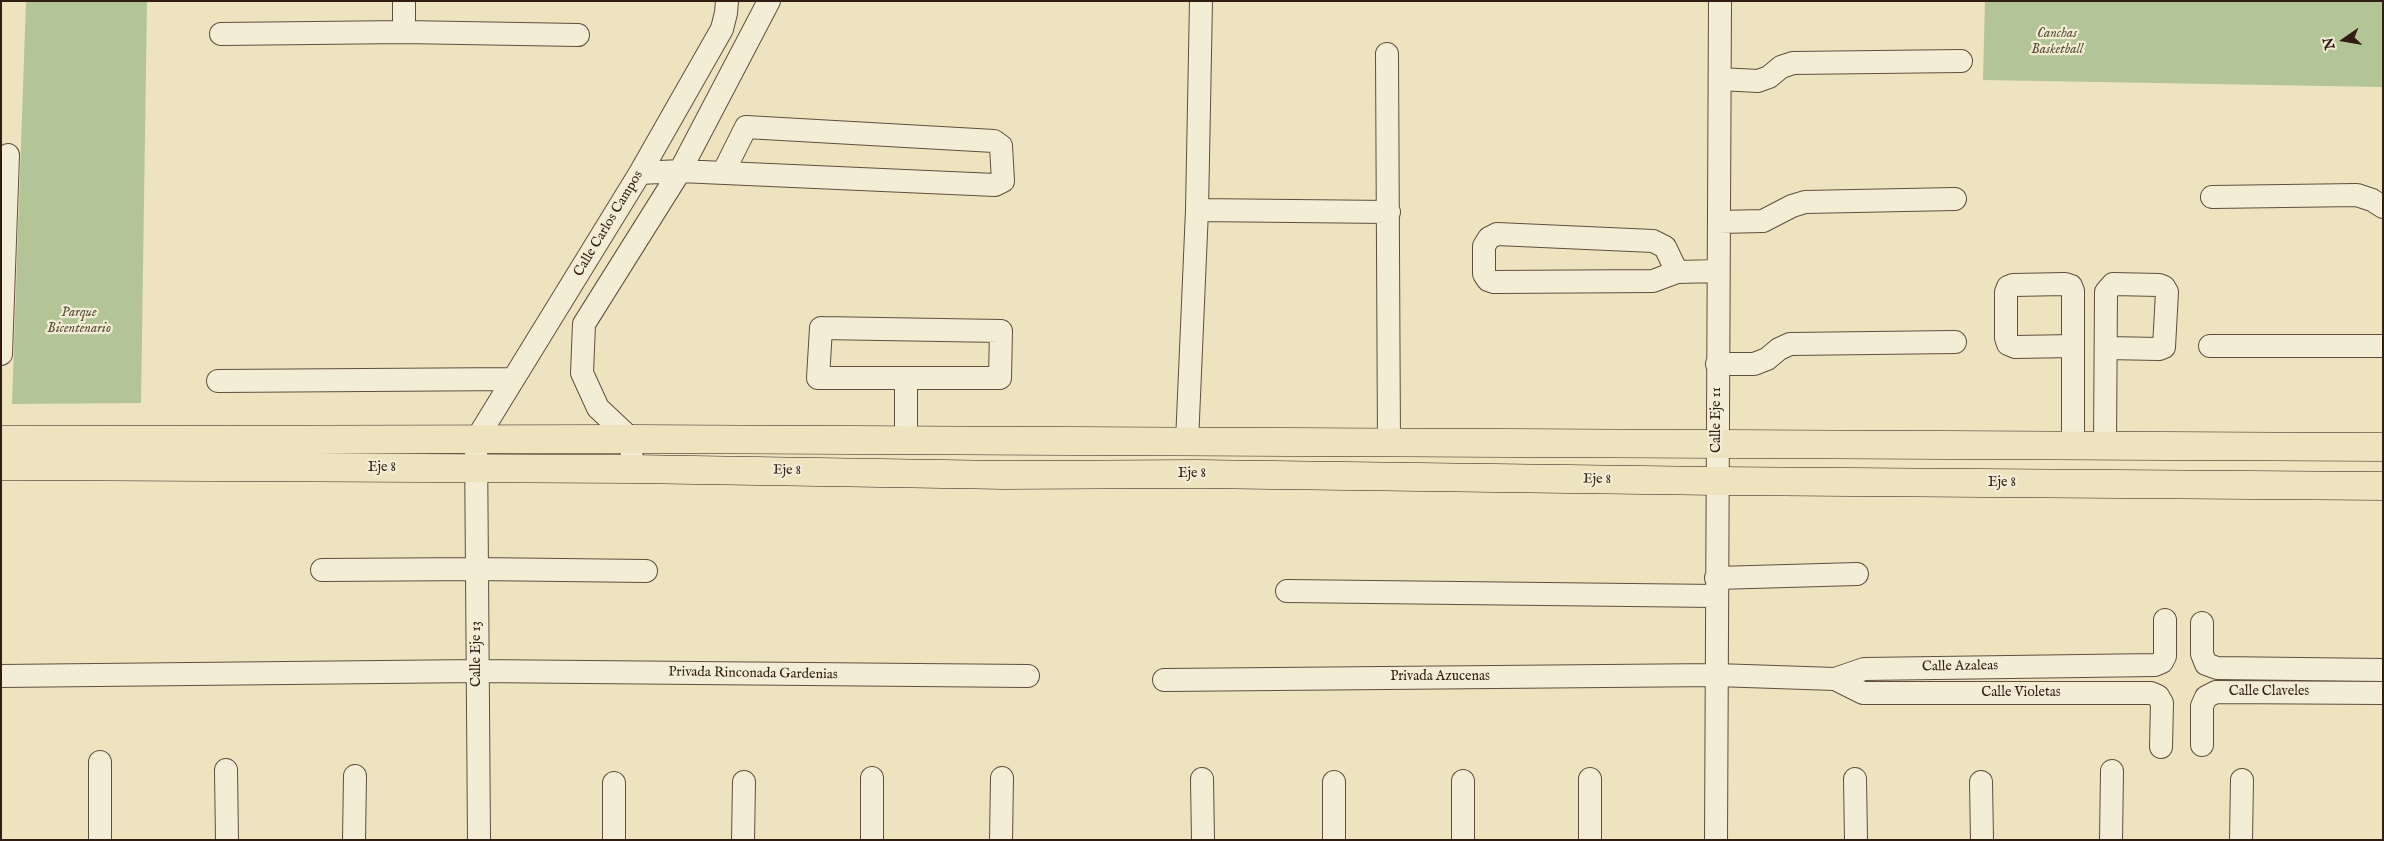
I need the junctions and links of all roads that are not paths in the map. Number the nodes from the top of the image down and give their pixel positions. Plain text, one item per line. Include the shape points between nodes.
1 (404, 1) edge
2 (727, 1) edge
3 (769, 1) edge
4 (1201, 1) edge
5 (1720, 1) edge
6 (404, 32) junction
7 (221, 34) dead end
8 (578, 35) dead end
9 (1387, 54) dead end
10 (1961, 61) dead end
11 (1720, 79) junction
12 (8, 155) dead end
13 (680, 171) junction
14 (640, 173) junction
15 (723, 173) junction
16 (2212, 197) dead end
17 (1956, 199) dead end
18 (2383, 207) edge
19 (1197, 210) junction
20 (1389, 212) junction
21 (1718, 222) junction
22 (1677, 272) junction
23 (1718, 272) junction
24 (1955, 342) dead end
25 (2073, 346) junction
26 (2210, 346) dead end
27 (2383, 346) edge
28 (2106, 348) junction
29 (1, 354) edge
30 (1717, 364) junction
31 (906, 378) junction
32 (514, 379) junction
33 (218, 381) dead end
34 (631, 439) junction
35 (1, 440) edge
36 (476, 440) junction
37 (906, 440) junction
38 (1187, 442) junction
39 (1389, 443) junction
40 (1716, 445) junction
41 (2073, 446) junction
42 (2104, 446) junction
43 (2383, 447) edge
44 (1, 466) edge
45 (475, 468) junction
46 (632, 470) junction
47 (1716, 481) junction
48 (2383, 486) edge
49 (477, 569) junction
50 (322, 570) dead end
51 (646, 571) dead end
52 (1857, 574) dead end
53 (1716, 587) junction
54 (1287, 591) dead end
55 (2165, 620) dead end
56 (2202, 623) dead end
57 (2383, 670) edge
58 (477, 671) junction
59 (1716, 675) junction
60 (1, 676) edge
61 (1028, 676) dead end
62 (1835, 679) junction
63 (1164, 680) dead end
64 (2383, 693) edge
65 (2202, 745) dead end
66 (2161, 747) dead end
67 (100, 762) dead end
68 (226, 770) dead end
69 (2112, 771) dead end
70 (355, 776) dead end
71 (872, 778) dead end
72 (1002, 778) dead end
73 (1202, 779) dead end
74 (1590, 779) dead end
75 (1855, 779) dead end
76 (2242, 780) dead end
77 (1463, 781) dead end
78 (744, 782) dead end
79 (1334, 782) dead end
80 (1981, 782) dead end
81 (614, 783) dead end
82 (100, 840) edge
83 (227, 840) edge
84 (354, 840) edge
85 (480, 840) edge
86 (614, 840) edge
87 (743, 840) edge
88 (872, 840) edge
89 (1001, 840) edge
90 (1203, 840) edge
91 (1334, 840) edge
92 (1463, 840) edge
93 (1590, 840) edge
94 (1716, 840) edge
95 (1856, 840) edge
96 (1982, 840) edge
97 (2111, 840) edge
98 (2241, 840) edge

1 - 6 street
2 - 14 street, Calle Carlos Campos via 722,29
3 - 13 street
4 - 19 street
5 - 11 street, Calle Eje 11
6 - 7 street
6 - 8 street
9 - 20 street
10 - 11 street via 1793,62 1758,81
11 - 21 street, Calle Eje 11
12 - 29 street
13 - 14 street
13 - 15 street
13 - 34 street via 584,324 582,373 598,408
14 - 32 street, Calle Carlos Campos
15 - 15 street via 995,185 1003,181 1001,146 994,141 746,127
16 - 18 street via 2357,195
17 - 21 street via 1805,202 1763,221
19 - 20 street
19 - 38 street
20 - 39 street
21 - 23 street, Calle Eje 11
22 - 22 street via 1654,281 1494,282 1484,274 1484,246 1488,238 1497,234 1653,241 1665,247
22 - 23 street
23 - 30 street, Calle Eje 11
24 - 30 street via 1790,344 1754,364
25 - 25 street via 2071,286 2008,286 2008,344
25 - 41 street
26 - 27 street
28 - 28 street via 2108,287 2112,284 2164,286 2167,292 2164,347
28 - 42 street
30 - 40 street, Calle Eje 11
31 - 31 street via 1000,378 1001,331 822,328 818,378
31 - 37 street
32 - 33 street
32 - 36 street, Calle Carlos Campos
34 - 36 main road, Eje 8
34 - 37 main road, Eje 8
34 - 46 street
35 - 36 main road, Eje 8
36 - 45 street, Calle Eje 13
37 - 38 main road, Eje 8
38 - 39 main road, Eje 8
39 - 40 main road, Eje 8
40 - 41 main road, Eje 8
40 - 47 street, Calle Eje 11
41 - 42 main road, Eje 8
42 - 43 main road, Eje 8
44 - 45 main road, Eje 8
45 - 46 main road, Eje 8
45 - 49 street, Calle Eje 13
46 - 47 main road, Eje 8
47 - 48 main road, Eje 8
47 - 53 street, Calle Eje 11
49 - 50 street
49 - 51 street
49 - 58 street, Calle Eje 13
52 - 53 street
53 - 54 street
53 - 59 street, Calle Eje 11
55 - 62 street, Calle Azaleas via 2165,656 2155,665 1864,669
56 - 57 street via 2202,654 2206,664 2217,668
58 - 60 street, Privada Rinconada Gardenias
58 - 61 street, Privada Rinconada Gardenias
58 - 85 street, Calle Eje 13
59 - 62 street, Calle Azaleas
59 - 63 street, Privada Azucenas
59 - 94 street, Calle Eje 11
62 - 66 street, Calle Violetas via 1863,693 2150,693 2158,696 2162,704
64 - 65 street, Calle Claveles via 2216,692 2206,697 2202,706
67 - 82 street
68 - 83 street
69 - 97 street
70 - 84 street
71 - 88 street
72 - 89 street
73 - 90 street
74 - 93 street
75 - 95 street
76 - 98 street
77 - 92 street
78 - 87 street
79 - 91 street
80 - 96 street
81 - 86 street

